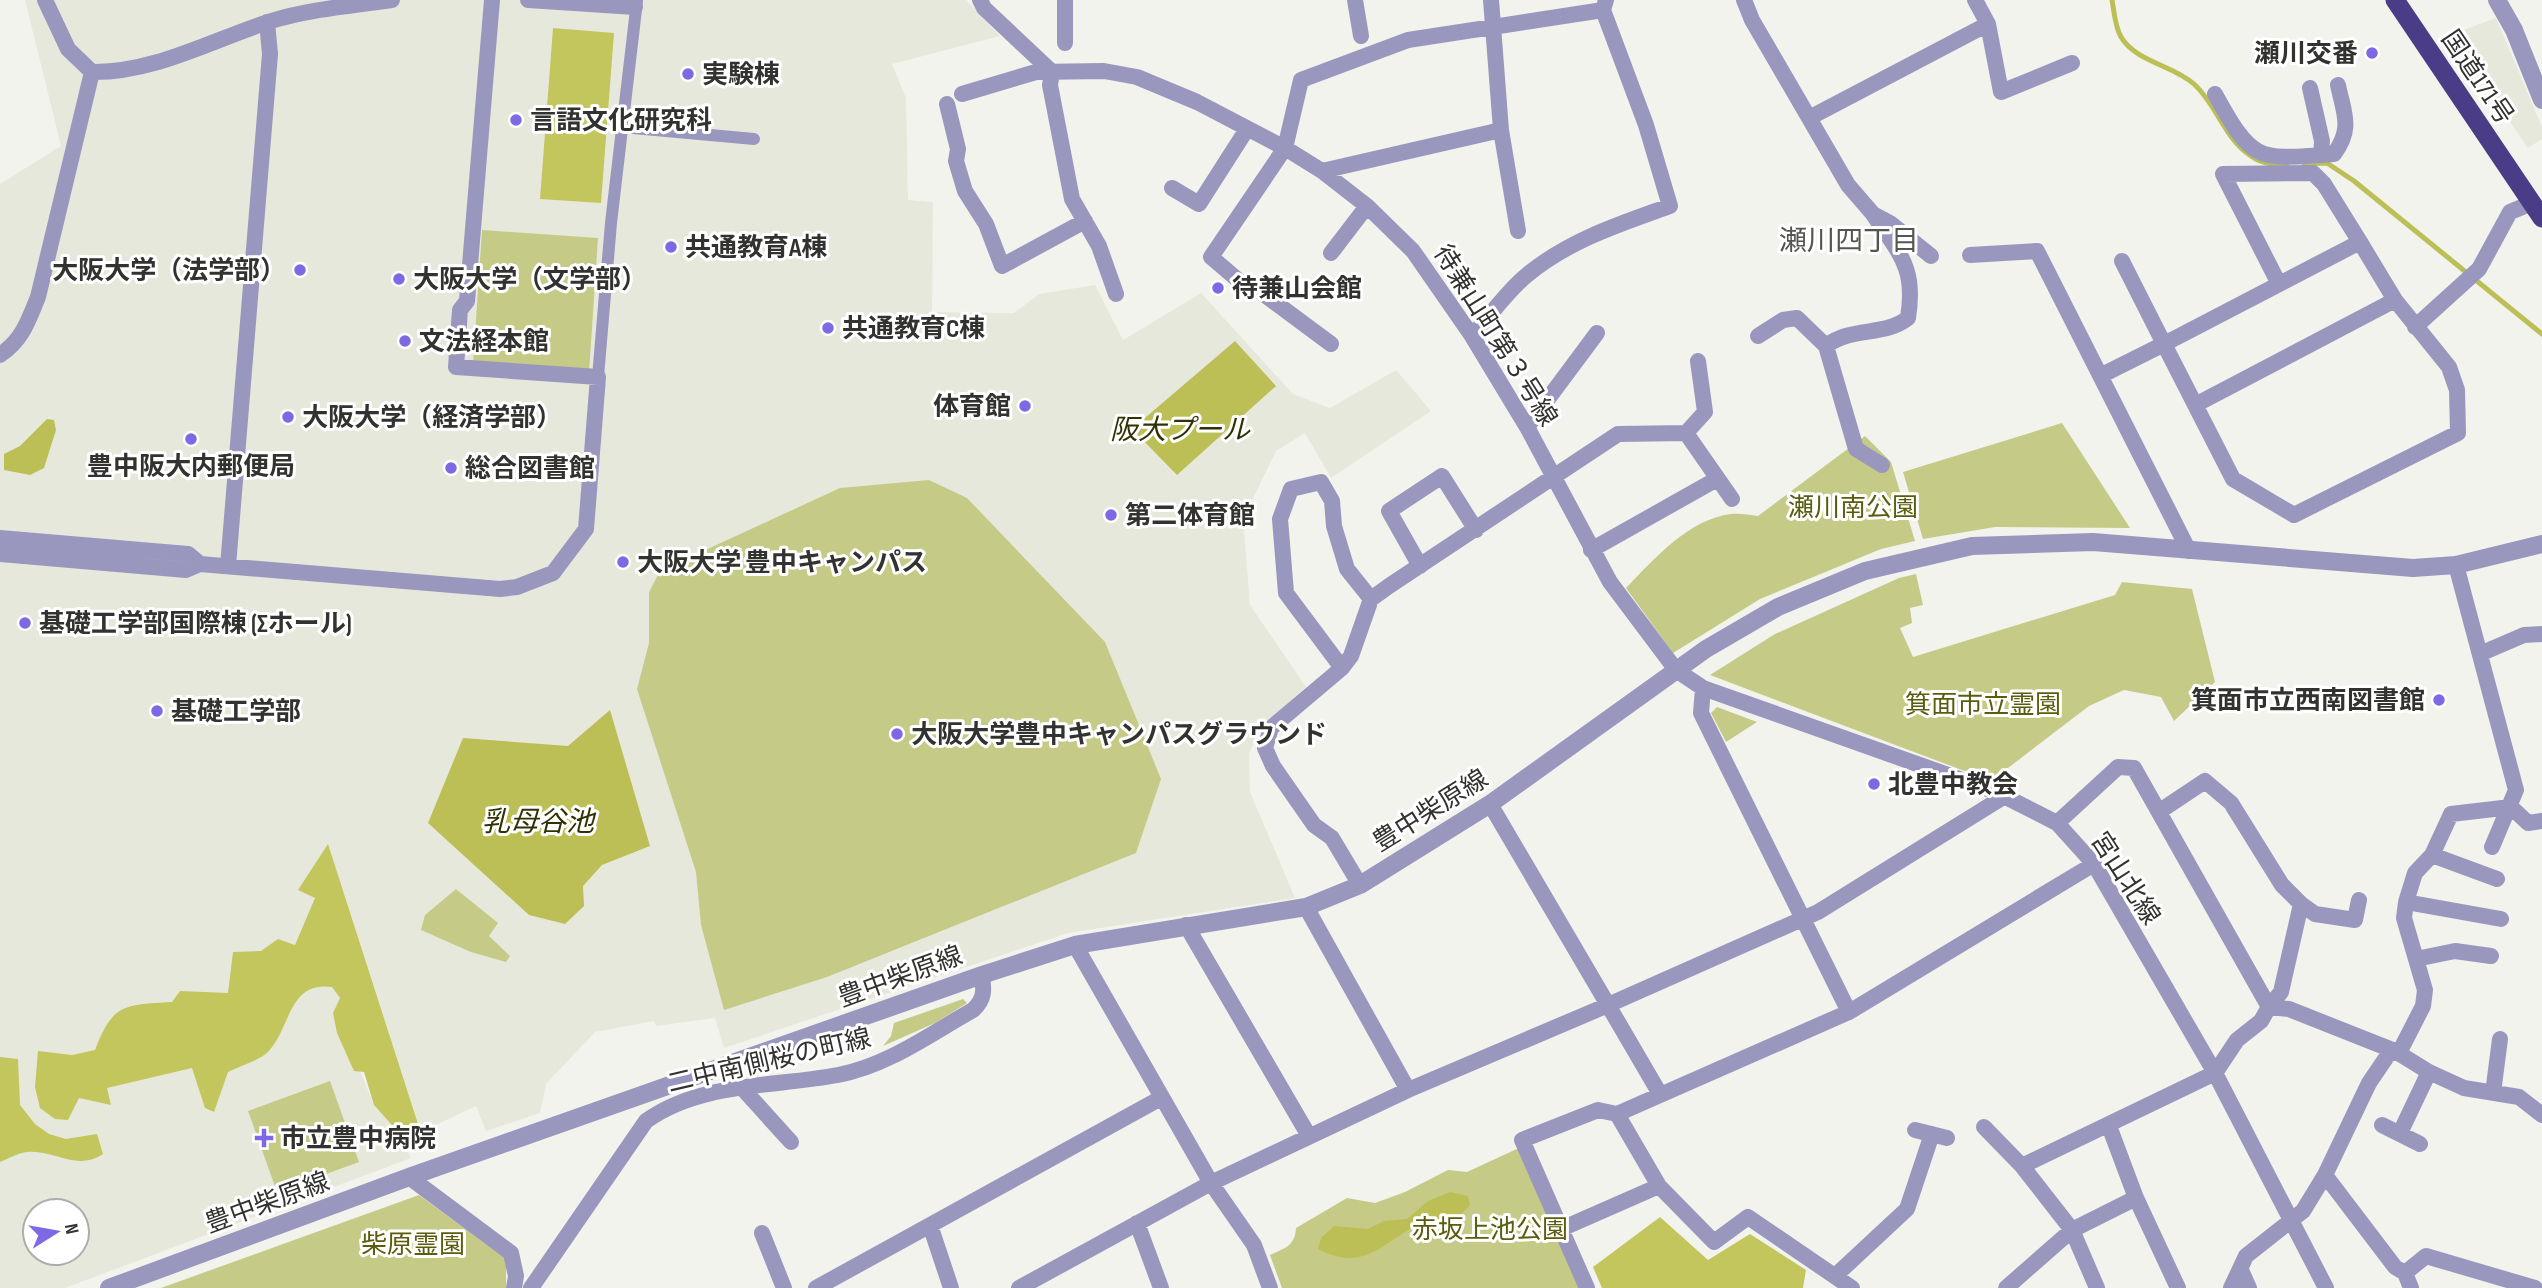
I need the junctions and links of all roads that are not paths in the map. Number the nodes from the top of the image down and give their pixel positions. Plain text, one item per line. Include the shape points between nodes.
1 (45, 0) edge
2 (391, 0) edge
3 (492, 0) edge
4 (528, 0) edge
5 (980, 0) edge
6 (1065, 0) edge
7 (1354, 0) edge
8 (1491, 0) edge
9 (1744, 0) edge
10 (1975, 0) edge
11 (2395, 0) edge
12 (2497, 0) edge
13 (636, 4) edge
14 (1604, 5) edge
15 (267, 22) junction
16 (1988, 24) junction
17 (1493, 25) junction
18 (1361, 36) dead end
19 (1065, 43) dead end
20 (2072, 63) dead end
21 (92, 72) junction
22 (1052, 72) junction
23 (2338, 85) dead end
24 (2310, 88) dead end
25 (962, 94) dead end
26 (2215, 94) dead end
27 (2542, 100) edge
28 (947, 104) dead end
29 (1809, 118) junction
30 (622, 127) junction
31 (1247, 129) junction
32 (1501, 130) junction
33 (754, 139) dead end
34 (1284, 148) junction
35 (2313, 163) junction
36 (1322, 171) junction
37 (1172, 188) dead end
38 (1367, 206) junction
39 (2539, 206) edge
40 (1873, 214) junction
41 (1085, 221) junction
42 (1518, 230) dead end
43 (2360, 242) junction
44 (1331, 253) dead end
45 (1970, 255) dead end
46 (1931, 256) dead end
47 (2122, 261) dead end
48 (2279, 284) junction
49 (1116, 294) dead end
50 (2395, 300) junction
51 (2416, 327) junction
52 (1597, 332) dead end
53 (1472, 335) junction
54 (1758, 337) dead end
55 (1331, 344) dead end
56 (2164, 344) junction
57 (1826, 346) junction
58 (0, 355) edge
59 (1698, 360) dead end
60 (2102, 375) junction
61 (598, 377) junction
62 (2195, 405) junction
63 (1527, 427) junction
64 (1686, 433) junction
65 (1882, 465) dead end
66 (1552, 476) junction
67 (1717, 479) junction
68 (1732, 499) dead end
69 (1476, 530) junction
70 (0, 538) edge
71 (2542, 544) edge
72 (1591, 550) junction
73 (2189, 551) junction
74 (0, 554) edge
75 (200, 564) junction
76 (2456, 565) junction
77 (228, 566) junction
78 (1420, 566) junction
79 (1371, 599) junction
80 (2542, 635) edge
81 (2482, 653) junction
82 (1342, 668) junction
83 (1676, 670) junction
84 (1703, 688) junction
85 (2005, 796) junction
86 (1490, 804) junction
87 (2511, 807) junction
88 (2160, 811) junction
89 (2542, 821) edge
90 (2057, 823) junction
91 (2492, 847) dead end
92 (2432, 855) junction
93 (2094, 864) junction
94 (2497, 879) dead end
95 (1360, 885) junction
96 (2359, 900) dead end
97 (2406, 902) junction
98 (2301, 904) junction
99 (1307, 908) junction
100 (2501, 919) dead end
101 (1800, 920) junction
102 (1186, 925) junction
103 (1075, 945) junction
104 (2491, 956) dead end
105 (2416, 960) junction
106 (982, 975) junction
107 (1608, 1005) junction
108 (2269, 1007) junction
109 (1849, 1012) junction
110 (2500, 1039) dead end
111 (2395, 1051) junction
112 (2429, 1072) junction
113 (2215, 1073) junction
114 (743, 1089) junction
115 (1408, 1090) junction
116 (2493, 1093) junction
117 (1660, 1094) junction
118 (1161, 1098) junction
119 (1617, 1114) junction
120 (2542, 1115) edge
121 (2382, 1125) dead end
122 (2109, 1126) junction
123 (1984, 1127) dead end
124 (1915, 1130) dead end
125 (2400, 1133) junction
126 (1309, 1136) junction
127 (791, 1142) dead end
128 (2420, 1144) dead end
129 (2022, 1166) junction
130 (2325, 1175) junction
131 (409, 1177) junction
132 (1211, 1183) junction
133 (1660, 1186) junction
134 (2136, 1198) junction
135 (2291, 1219) junction
136 (1137, 1223) junction
137 (930, 1225) junction
138 (1561, 1229) junction
139 (2072, 1230) junction
140 (762, 1233) dead end
141 (2241, 1270) junction
142 (1836, 1275) junction
143 (2408, 1280) edge
144 (1048, 1281) edge
145 (109, 1288) edge
146 (514, 1288) edge
147 (531, 1288) edge
148 (784, 1288) edge
149 (816, 1288) edge
150 (951, 1288) edge
151 (1019, 1288) edge
152 (1161, 1288) edge
153 (1270, 1288) edge
154 (1587, 1288) edge
155 (1852, 1288) edge
156 (2006, 1288) edge
157 (2097, 1288) edge
158 (2178, 1288) edge
159 (2231, 1288) edge
160 (2249, 1288) edge
161 (2326, 1288) edge
162 (2535, 1288) edge

1 - 21 street via 68,49
2 - 15 street
3 - 61 street via 467,301 460,310 456,367
4 - 13 street
5 - 22 street
6 - 19 street
7 - 18 street
8 - 17 street
9 - 29 street
10 - 16 street
11 - 39 highway, 国道171号
12 - 27 street
13 - 30 street
14 - 17 street
14 - 53 street via 1670,206 1592,235 1524,268
15 - 21 street via 148,64
15 - 77 street via 270,54
16 - 20 street via 2001,92
16 - 29 street
17 - 32 street
17 - 34 street via 1408,40 1301,79
21 - 58 street via 29,324
22 - 25 street, 待兼山町第３号線 via 1036,72
22 - 31 street, 待兼山町第３号線 via 1104,71 1137,77
22 - 41 street via 1050,85 1072,200
23 - 35 street via 2345,139 2334,154
24 - 35 street via 2322,141
26 - 35 street via 2238,137 2254,152
28 - 41 street via 965,191 986,225 1002,266
29 - 40 street via 1848,185
30 - 33 street
30 - 61 street
31 - 34 street, 待兼山町第３号線
31 - 37 street via 1199,204
32 - 36 street
32 - 42 street
34 - 36 street, 待兼山町第３号線
34 - 55 street via 1211,257 1245,286 1261,292
35 - 43 street
35 - 48 street via 2223,174
36 - 38 street, 待兼山町第３号線
38 - 44 street
38 - 53 street, 待兼山町第３号線 via 1413,251
39 - 51 street via 2510,212 2471,277
40 - 46 street
40 - 57 street via 1903,260 1913,288 1908,318 1897,327 1841,335
41 - 49 street
43 - 48 street
43 - 50 street
45 - 60 street via 2037,251
47 - 56 street
48 - 56 street
50 - 51 street
50 - 62 street
51 - 62 street via 2449,367 2457,390 2458,433 2294,514 2233,479
52 - 63 street
53 - 63 street, 待兼山町第３号線
54 - 57 street via 1783,320 1797,318
56 - 60 street
56 - 62 street
57 - 65 street via 1856,449
59 - 64 street via 1705,412
60 - 73 street
61 - 77 street via 586,529 553,573 500,589
63 - 66 street, 待兼山町第３号線
64 - 66 street via 1618,434
64 - 67 street
66 - 69 street
66 - 72 street, 待兼山町第３号線
67 - 68 street
67 - 72 street
69 - 78 street
69 - 78 street via 1442,476 1389,511
70 - 75 street via 188,554
71 - 76 street, 豊中柴原線
72 - 83 street, 待兼山町第３号線
73 - 76 street, 豊中柴原線 via 2413,568
73 - 83 street, 豊中柴原線 via 2093,542 1972,546 1865,571 1778,607
74 - 75 street via 186,570
75 - 77 street
76 - 81 street
78 - 79 street
79 - 82 street via 1351,656
79 - 82 street via 1347,569 1332,501 1321,482 1291,489 1280,519 1286,593
80 - 81 street via 2524,635
81 - 87 street via 2516,790
82 - 95 street via 1271,728 1265,748 1279,776 1314,825 1332,838
83 - 84 street, 宮山北線
83 - 86 street, 豊中柴原線
84 - 85 street, 宮山北線
84 - 101 street via 1701,713
85 - 90 street, 宮山北線
85 - 101 street
86 - 95 street, 豊中柴原線
86 - 107 street
87 - 89 street via 2528,823
87 - 91 street via 2502,817
87 - 92 street via 2451,814
88 - 90 street via 2134,768 2118,767
88 - 98 street via 2205,781 2231,803 2282,885
88 - 108 street
90 - 93 street, 宮山北線
92 - 94 street
92 - 97 street via 2415,873
93 - 109 street
93 - 113 street, 宮山北線
95 - 99 street, 豊中柴原線
96 - 98 street via 2354,920 2315,914
97 - 100 street
97 - 105 street via 2404,918
98 - 108 street via 2281,992
99 - 102 street, 豊中柴原線
99 - 115 street
101 - 107 street
101 - 109 street
102 - 103 street, 豊中柴原線
102 - 126 street
103 - 106 street, 豊中柴原線
103 - 118 street
104 - 105 street via 2455,951
105 - 111 street via 2425,990 2423,1006 2403,1047
106 - 114 street, 二中南側桜の町線 via 981,1003 973,1010 874,1065
106 - 131 street, 豊中柴原線
107 - 115 street
107 - 117 street
108 - 111 street via 2289,1009
108 - 113 street via 2261,1021 2237,1040
109 - 117 street
110 - 116 street
111 - 112 street
111 - 130 street via 2369,1083
112 - 116 street via 2464,1088
112 - 125 street
113 - 122 street
113 - 135 street, 宮山北線
114 - 127 street
114 - 147 street, 二中南側桜の町線 via 667,1105 646,1121
115 - 126 street
116 - 120 street via 2519,1097
117 - 119 street
118 - 132 street
118 - 137 street
119 - 133 street
119 - 138 street via 1598,1110 1522,1140
121 - 125 street
122 - 129 street
122 - 134 street
123 - 129 street
124 - 142 street via 1939,1136 1907,1209
125 - 128 street
126 - 132 street
129 - 139 street
130 - 135 street via 2303,1211
130 - 143 street
131 - 145 street, 豊中柴原線
131 - 146 street via 511,1253
132 - 136 street
132 - 153 street via 1254,1245
133 - 138 street
133 - 142 street via 1714,1242 1748,1217
134 - 139 street
134 - 158 street
135 - 141 street via 2246,1256
135 - 161 street, 宮山北線
136 - 144 street
136 - 152 street
137 - 149 street
137 - 150 street
138 - 154 street
139 - 156 street
139 - 157 street
140 - 148 street
141 - 159 street
141 - 160 street
142 - 155 street
143 - 162 street via 2426,1256
144 - 151 street

